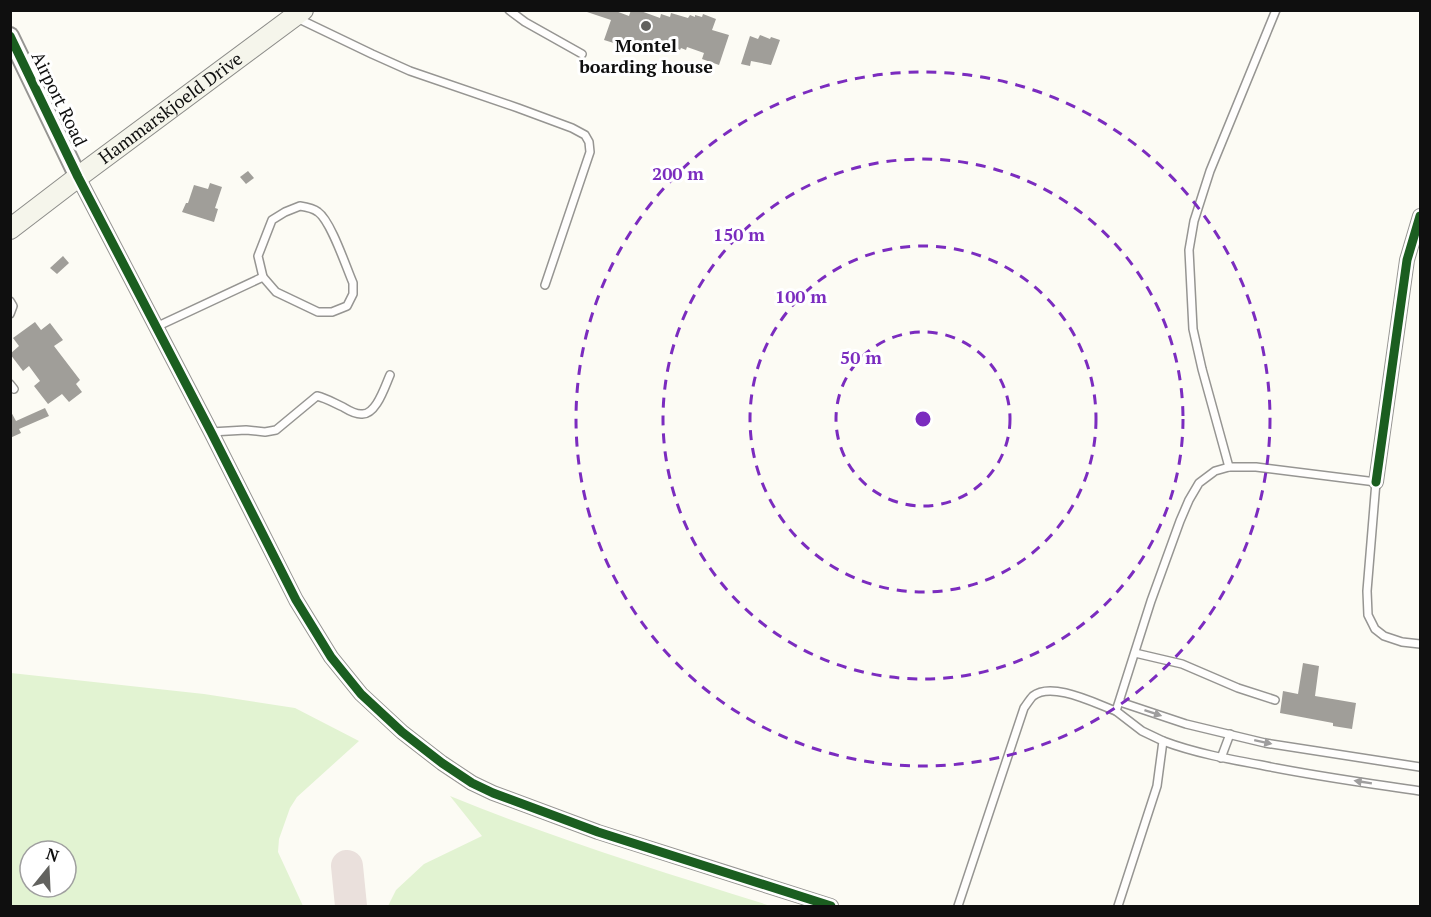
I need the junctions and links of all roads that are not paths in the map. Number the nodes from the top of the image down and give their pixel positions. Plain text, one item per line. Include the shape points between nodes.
1 (509, 10) edge
2 (1276, 10) edge
3 (299, 14) edge
4 (10, 36) edge
5 (582, 54) dead end
6 (78, 177) junction
7 (1420, 216) edge
8 (10, 229) edge
9 (263, 277) junction
10 (545, 285) dead end
11 (10, 301) edge
12 (10, 314) edge
13 (156, 327) junction
14 (390, 375) dead end
15 (212, 432) junction
16 (1229, 466) junction
17 (1376, 482) junction
18 (1420, 644) edge
19 (1135, 653) junction
20 (1275, 700) dead end
21 (1120, 702) junction
22 (1116, 711) junction
23 (1230, 734) junction
24 (1163, 741) junction
25 (1221, 758) junction
26 (1420, 767) edge
27 (1420, 791) edge
28 (831, 906) edge
29 (958, 906) edge
30 (1118, 906) edge

1 - 5 lane
2 - 16 lane via 1210,171 1189,250 1193,329
3 - 6 main road, Hammarskjoeld Drive
3 - 10 lane via 372,54 585,135 590,152
4 - 6 street, Airport Road
6 - 8 main road, Hammarskjoeld Drive
6 - 13 street
7 - 17 street via 1407,260
9 - 9 lane via 276,292 318,312 347,306 353,294 353,283 327,221 312,208 300,206 272,220 258,256
9 - 13 lane
11 - 12 lane
13 - 15 street
14 - 15 lane via 375,407 362,415 317,396 276,430
15 - 28 street via 296,600 331,657 361,694 442,763 503,797 598,832
16 - 17 lane
16 - 19 lane via 1199,483 1189,500
17 - 18 lane via 1368,615 1384,636
19 - 20 lane via 1182,664
19 - 21 lane
21 - 22 lane
21 -> 23 lane
22 - 24 lane
22 - 29 lane via 1070,694 1047,691 1034,696 1024,708
23 - 25 lane
23 -> 26 lane via 1264,743
24 - 25 lane
24 - 30 lane via 1157,786
27 -> 25 lane

